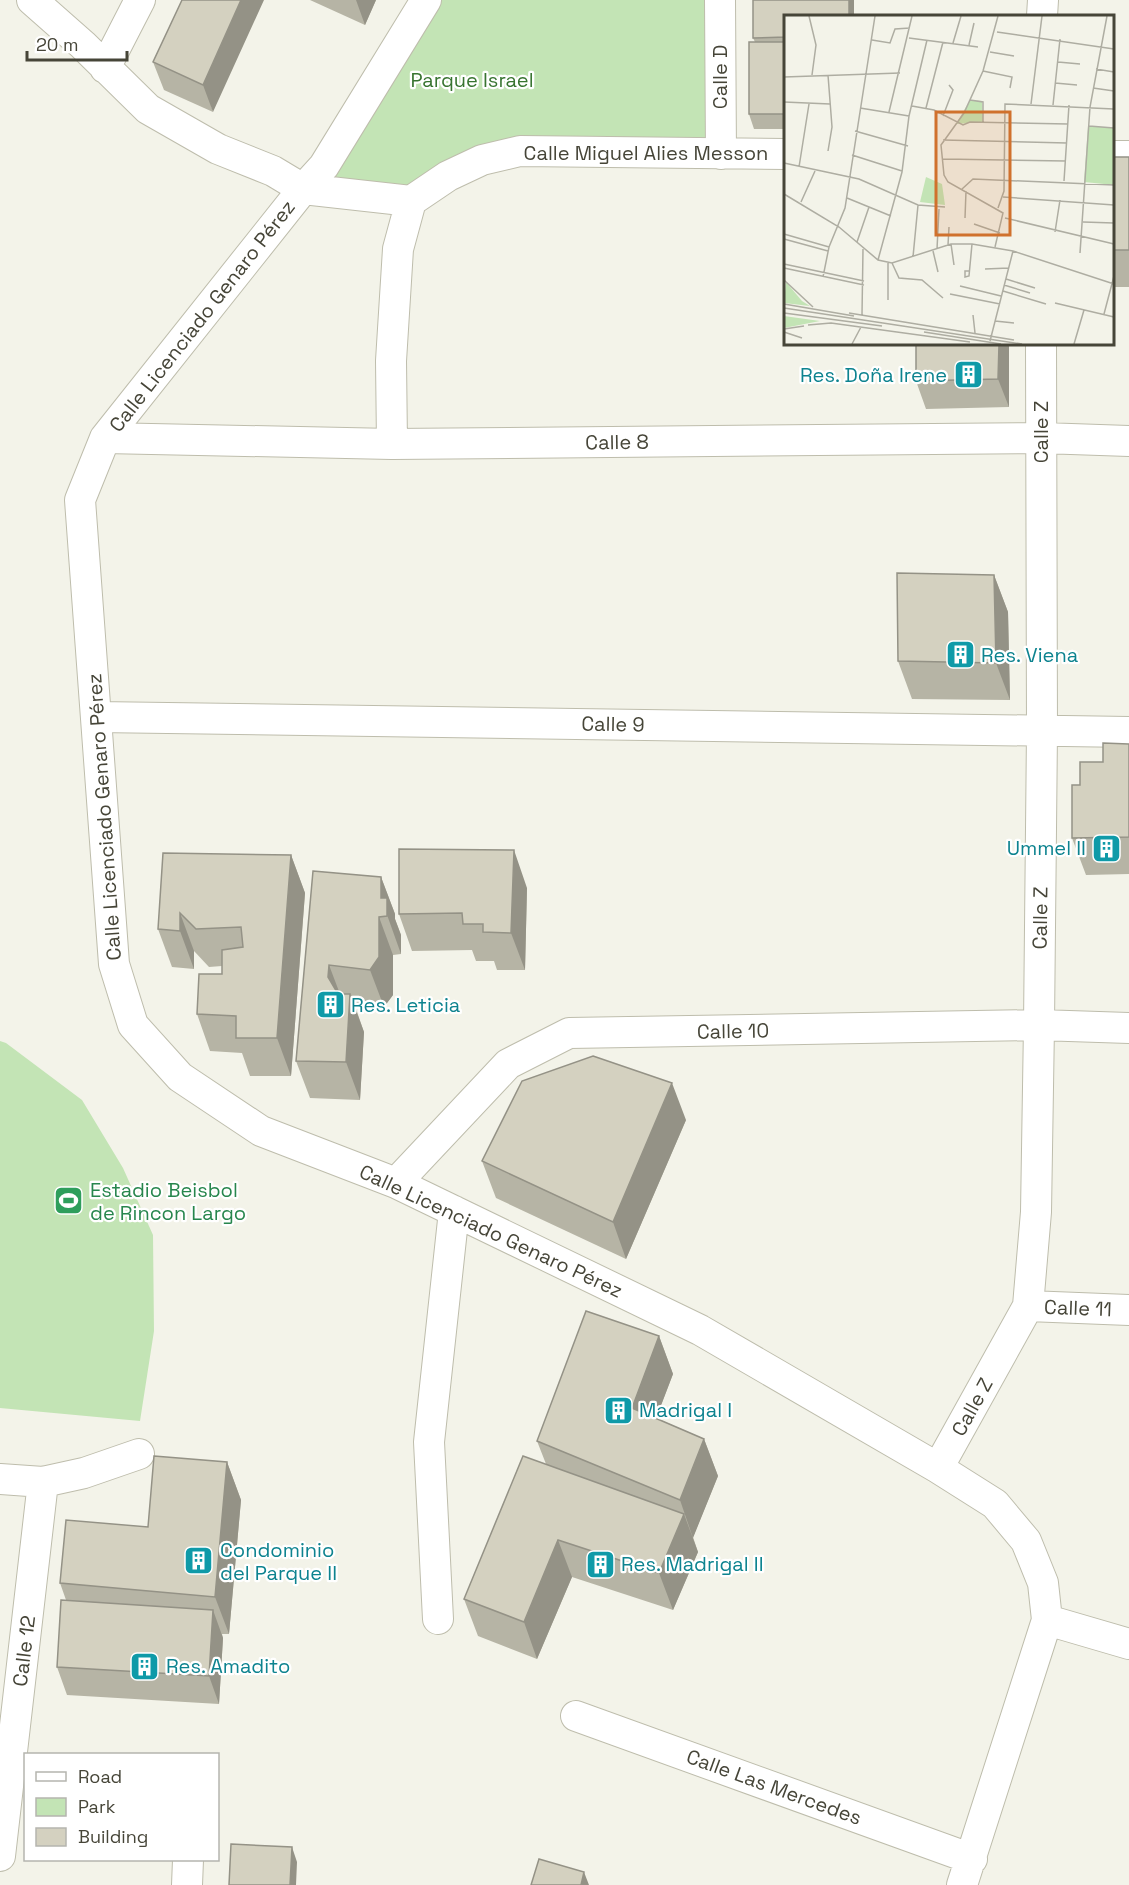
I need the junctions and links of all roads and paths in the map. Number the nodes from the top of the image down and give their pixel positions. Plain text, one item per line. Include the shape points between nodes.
1 (32, 0) edge
2 (140, 0) edge
3 (426, 0) edge
4 (720, 0) edge
5 (1043, 0) edge
6 (1042, 15) edge
7 (105, 68) junction
8 (721, 154) junction
9 (784, 154) edge
10 (303, 189) junction
11 (411, 201) junction
12 (1041, 345) edge
13 (105, 438) junction
14 (1041, 438) junction
15 (1129, 441) edge
16 (392, 444) junction
17 (97, 717) junction
18 (1042, 730) junction
19 (1129, 732) edge
20 (1039, 1025) junction
21 (1129, 1028) edge
22 (396, 1183) junction
23 (454, 1211) junction
24 (1028, 1306) junction
25 (1129, 1310) edge
26 (139, 1454) dead end
27 (938, 1468) junction
28 (0, 1479) edge
29 (43, 1482) junction
30 (438, 1619) dead end
31 (1047, 1620) junction
32 (1129, 1644) edge
33 (576, 1716) dead end
34 (0, 1856) edge
35 (188, 1861) edge
36 (967, 1872) edge
37 (186, 1885) edge

1 - 7 street
2 - 7 street
3 - 10 street, Calle Licenciado Genaro Pérez via 324,166
4 - 8 street, Calle D
5 - 6 street
7 - 10 street via 148,109 218,149 273,171
8 - 9 street, Calle Miguel Alies Messon
8 - 11 street, Calle Miguel Alies Messon via 520,151 482,160 448,176
10 - 11 street
10 - 13 street, Calle Licenciado Genaro Pérez
11 - 16 street via 398,260 391,361
12 - 14 street, Calle Z
13 - 16 street, Calle 8
13 - 17 street, Calle Licenciado Genaro Pérez via 80,500
14 - 15 street, Calle 8
14 - 16 street, Calle 8
14 - 18 street, Calle Z
17 - 18 street, Calle 9
17 - 22 street, Calle Licenciado Genaro Pérez via 114,964 133,1025 180,1077 261,1131
18 - 19 street, Calle 9
18 - 20 street, Calle Z
20 - 21 street, Calle 10
20 - 22 street, Calle 10 via 569,1034 508,1064
20 - 24 street, Calle Z via 1036,1212
22 - 23 street, Calle Licenciado Genaro Pérez
23 - 27 street, Calle Licenciado Genaro Pérez via 700,1330
23 - 30 street via 429,1442
24 - 25 street, Calle 11
24 - 27 street, Calle Z
26 - 29 street
27 - 31 street, Calle Licenciado Genaro Pérez via 995,1504 1026,1541 1042,1583
28 - 29 street
29 - 34 street, Calle 12
31 - 32 street
31 - 36 street, Calle Licenciado Genaro Pérez
33 - 36 street, Calle Las Mercedes
35 - 37 street

